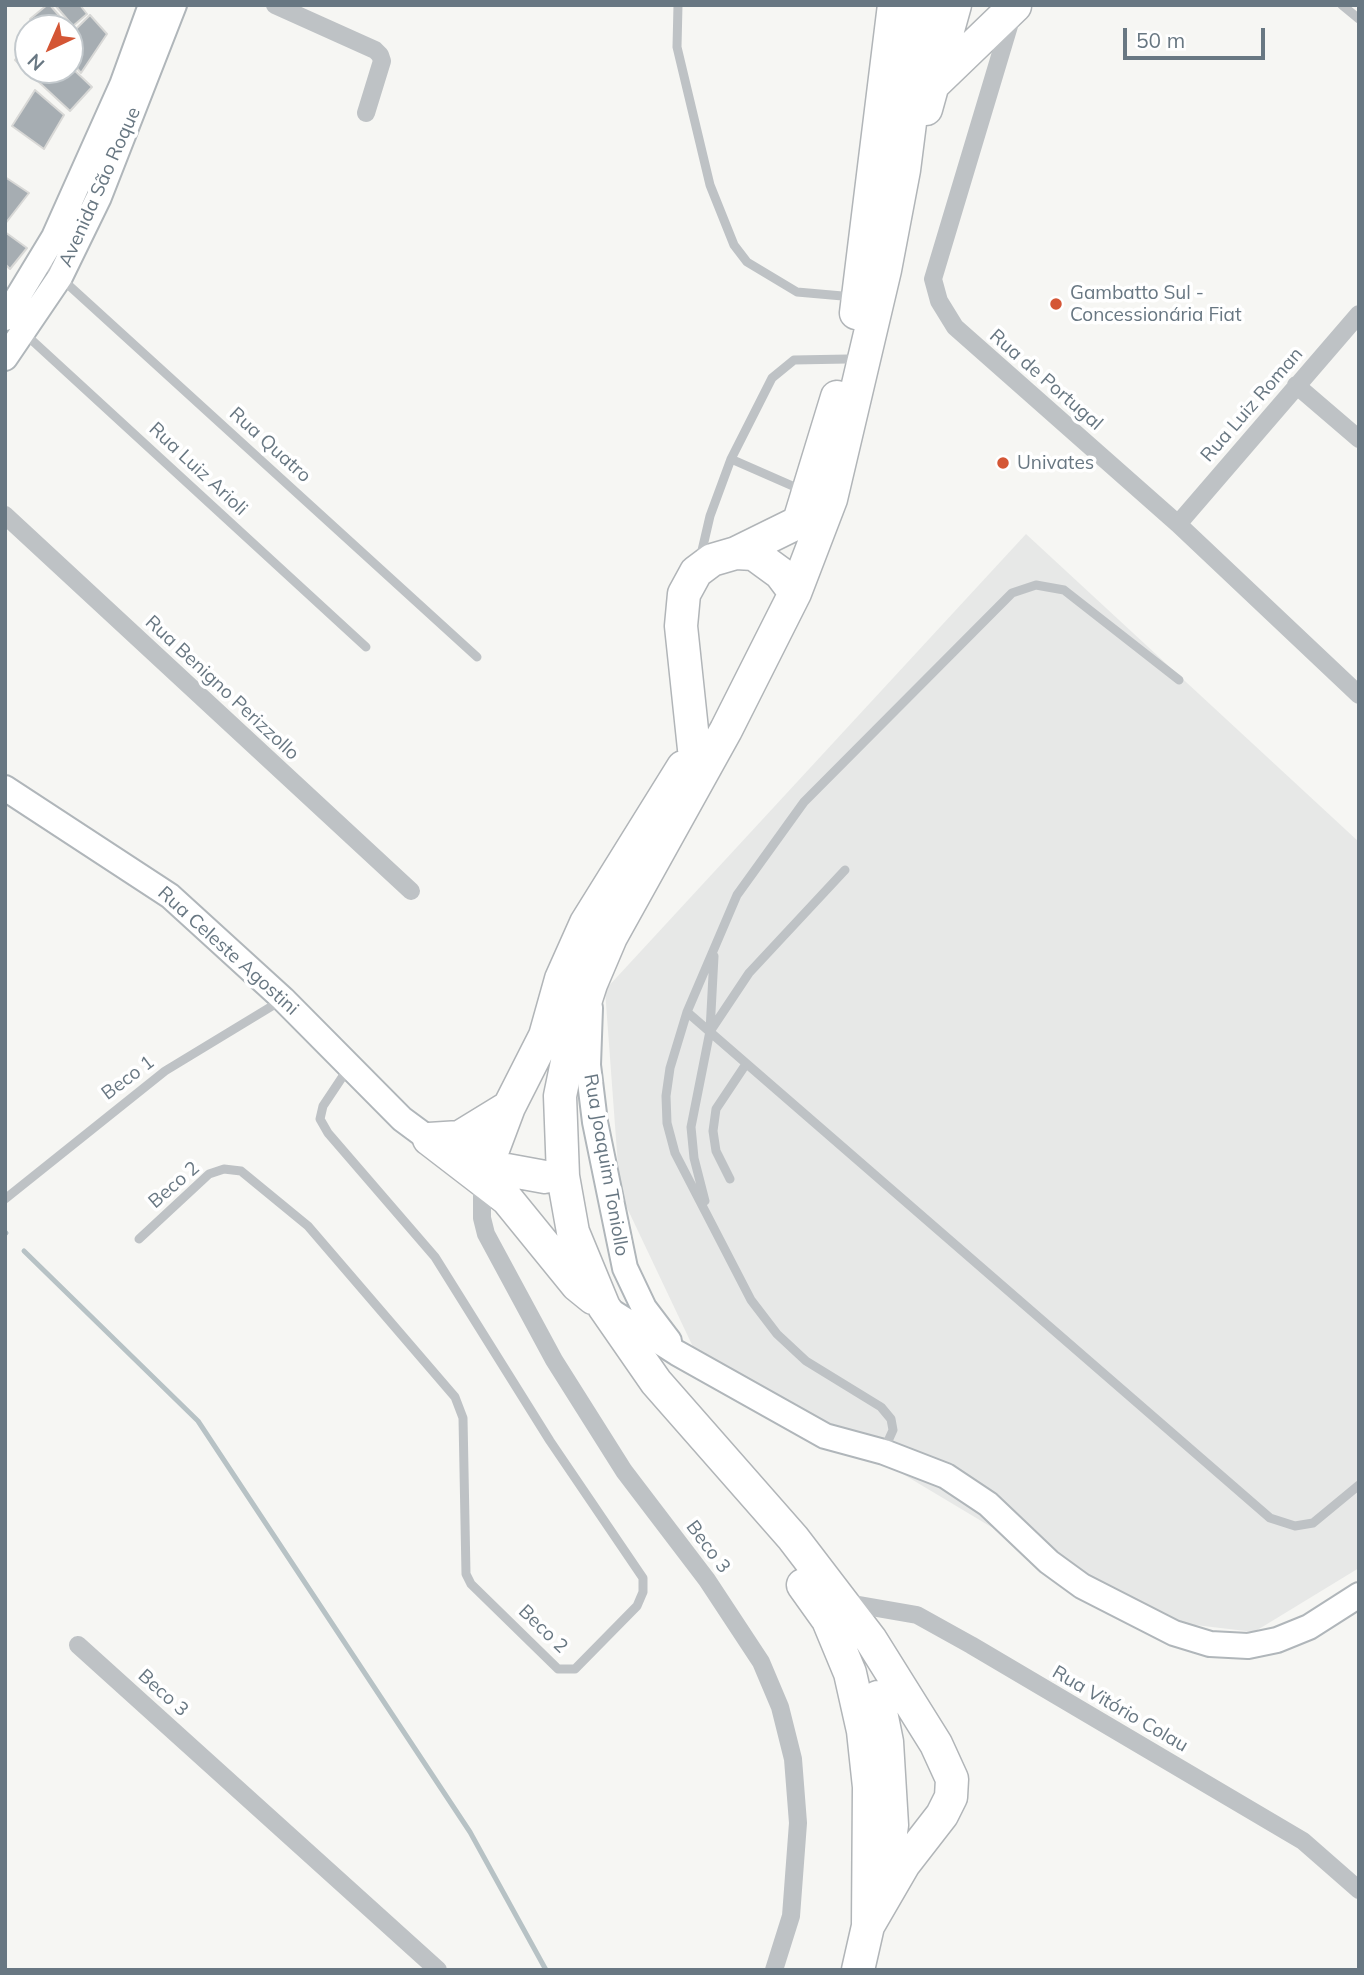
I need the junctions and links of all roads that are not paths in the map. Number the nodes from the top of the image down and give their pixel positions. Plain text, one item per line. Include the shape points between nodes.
1 (150, 5) edge
2 (174, 5) edge
3 (275, 5) edge
4 (678, 5) edge
5 (894, 5) edge
6 (925, 5) edge
7 (955, 5) edge
8 (1014, 5) edge
9 (1342, 5) edge
10 (1359, 19) edge
11 (936, 82) junction
12 (366, 113) dead end
13 (904, 170) junction
14 (40, 260) junction
15 (60, 277) junction
16 (859, 297) junction
17 (1359, 314) edge
18 (6, 317) edge
19 (25, 333) junction
20 (5, 358) edge
21 (848, 359) junction
22 (1296, 385) junction
23 (1359, 439) edge
24 (732, 459) junction
25 (810, 493) junction
26 (5, 515) edge
27 (799, 522) junction
28 (1178, 524) junction
29 (736, 553) junction
30 (696, 572) junction
31 (787, 583) junction
32 (366, 647) dead end
33 (477, 657) dead end
34 (1179, 680) dead end
35 (1359, 695) edge
36 (694, 750) junction
37 (5, 788) edge
38 (845, 870) dead end
39 (411, 891) dead end
40 (714, 950) junction
41 (591, 984) junction
42 (283, 999) junction
43 (687, 1012) junction
44 (710, 1031) junction
45 (545, 1036) junction
46 (746, 1064) junction
47 (350, 1066) junction
48 (509, 1107) junction
49 (429, 1139) junction
50 (484, 1172) junction
51 (545, 1177) junction
52 (730, 1179) dead end
53 (5, 1199) edge
54 (708, 1213) junction
55 (139, 1239) dead end
56 (577, 1285) junction
57 (604, 1307) junction
58 (677, 1353) junction
59 (884, 1452) junction
60 (1359, 1485) edge
61 (1359, 1595) edge
62 (842, 1602) junction
63 (78, 1645) dead end
64 (869, 1787) junction
65 (942, 1815) junction
66 (892, 1825) junction
67 (1359, 1890) edge
68 (868, 1926) junction
69 (438, 1970) edge
70 (774, 1970) edge
71 (858, 1970) edge

1 - 14 street, Avenida São Roque via 122,85
2 - 15 street, Avenida São Roque via 99,197
3 - 12 street via 380,55
4 - 16 lane via 677,47 710,185 734,245 747,262 797,292
5 - 16 highway
6 - 13 highway
7 - 11 highway
8 - 11 highway
8 - 28 street, Rua de Portugal via 933,279 939,301 955,327
9 - 10 lane
11 - 13 highway
13 - 31 highway via 831,499
14 - 15 lane, Rua Quatro
14 - 18 street, Avenida São Roque
15 - 19 street, Avenida São Roque
15 - 33 lane, Rua Quatro
16 - 21 highway
17 - 22 street, Rua Luiz Roman
18 - 19 lane, Rua Luiz Arioli
19 - 20 street, Avenida São Roque
19 - 32 lane, Rua Luiz Arioli
21 - 24 lane via 794,360 784,366 772,378
21 - 25 highway
22 - 23 street
22 - 28 street, Rua Luiz Roman
24 - 25 lane
24 - 30 lane via 710,516
25 - 27 highway
26 - 39 street, Rua Benigno Perizzollo
27 - 29 highway
27 - 31 highway
28 - 35 street, Rua de Portugal
29 - 30 highway via 712,560
29 - 31 highway via 754,554
30 - 36 highway via 684,594 681,626
31 - 36 highway
31 - 41 highway via 726,730 611,937
34 - 40 lane via 1064,590 1036,585 1012,593 804,802 737,895
36 - 45 highway via 586,923 561,979
37 - 42 street, Rua Celeste Agostini via 170,896
38 - 44 lane via 750,973
40 - 43 lane
40 - 44 lane
41 - 57 highway via 560,1096 563,1176 573,1232
41 - 58 street, Rua Joaquim Toniollo via 588,1065 592,1099 625,1268 644,1308
42 - 47 street, Rua Celeste Agostini
42 - 53 lane, Beco 1 via 165,1071
43 - 44 lane
43 - 54 lane via 670,1068 667,1124 675,1153
44 - 46 lane
44 - 54 lane via 691,1127
45 - 48 highway
45 - 51 highway
46 - 52 lane via 716,1108 716,1151
46 - 60 lane via 1270,1518 1295,1525 1313,1523
47 - 49 street, Rua Celeste Agostini via 402,1119
47 - 55 lane, Beco 2 via 323,1106 320,1118 328,1133 435,1257 550,1441 643,1577 637,1606 575,1669 558,1669 471,1584 466,1574 463,1418 456,1397 309,1226 241,1171 224,1169 209,1174
48 - 49 highway via 460,1138
48 - 50 highway
49 - 50 highway
50 - 51 highway
50 - 56 highway
50 - 70 street, Beco 3 via 486,1234 554,1360 624,1471 707,1580 761,1662 780,1707 793,1759 798,1823 791,1916
51 - 56 highway via 556,1228
54 - 59 lane via 751,1300 777,1334 806,1361 891,1419 893,1430
56 - 57 highway
56 - 64 highway via 602,1340 640,1394 769,1539 828,1620 850,1673
57 - 58 street
57 - 62 highway via 656,1382 793,1538
58 - 59 street, Rua Joaquim Toniollo via 825,1436
59 - 61 street, Rua Joaquim Toniollo via 946,1476 988,1504 1049,1562 1082,1586 1174,1633 1210,1644 1248,1646 1277,1640 1309,1627
62 - 65 highway via 871,1640 941,1755 952,1779 951,1797
62 - 66 highway via 878,1698 887,1742
62 - 67 street, Rua Vitório Colau via 917,1615 971,1644 1303,1841
63 - 69 street, Beco 3
64 - 66 highway via 879,1813
64 - 68 highway
65 - 66 highway via 921,1826
65 - 68 highway via 904,1864
66 - 68 highway via 885,1877
68 - 71 highway

